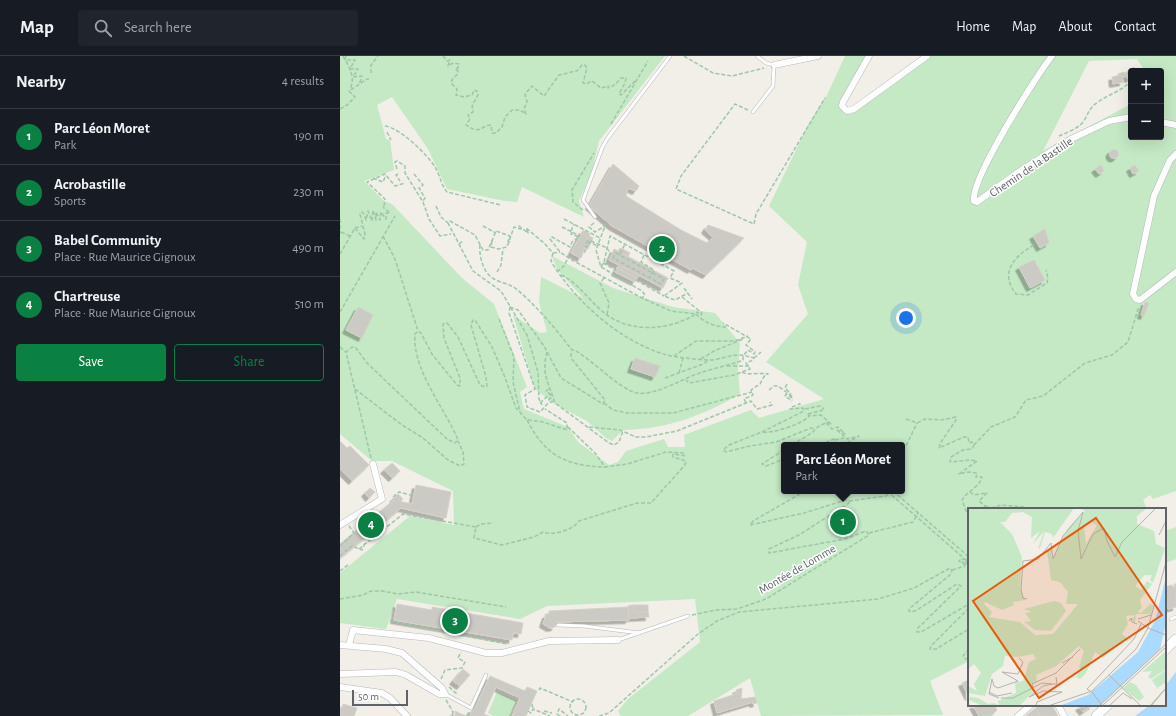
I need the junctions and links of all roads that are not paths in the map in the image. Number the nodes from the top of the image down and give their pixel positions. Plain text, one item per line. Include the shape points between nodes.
1 (670, 56) edge
2 (757, 56) edge
3 (818, 56) edge
4 (869, 56) edge
5 (927, 56) edge
6 (1052, 56) edge
7 (774, 65) junction
8 (753, 112) road end
9 (1128, 118) edge
10 (1164, 123) edge
11 (1176, 125) edge
12 (1176, 154) edge
13 (594, 216) dead end
14 (1176, 272) edge
15 (373, 464) road end
16 (340, 525) edge
17 (688, 616) road end
18 (1176, 617) edge
19 (1171, 619) dead end
20 (558, 625) dead end
21 (639, 633) junction
22 (1176, 639) edge
23 (618, 640) joint
24 (340, 645) edge
25 (349, 645) junction
26 (1166, 649) edge
27 (340, 674) edge
28 (486, 675) dead end
29 (340, 687) edge
30 (445, 694) junction
31 (1030, 706) edge
32 (1059, 706) edge
33 (1107, 706) edge
34 (407, 716) edge
35 (1018, 716) edge
36 (1064, 716) edge
37 (1096, 716) edge

1 - 13 lane via 602,148 583,200
2 - 7 lane
3 - 7 street
4 - 5 street via 843,102 842,106 847,111 854,109
6 - 9 street, Chemin de la Bastille via 1019,104 993,151 975,191 974,201 985,198 1017,173 1067,141 1109,121
7 - 8 lane via 773,86
10 - 11 street
12 - 14 street via 1170,160 1154,196 1133,294 1140,300
15 - 16 street via 382,499
17 - 21 lane
18 - 19 lane
20 - 21 lane
21 - 23 lane
22 - 26 main road
23 - 25 street via 549,641 502,653 486,653 429,638 352,630
24 - 25 street
25 - 30 street via 402,653 442,688
27 - 30 street via 396,672 439,694
28 - 30 lane via 471,708
29 - 34 street via 382,693
31 - 35 street
32 - 36 street
33 - 37 main road

